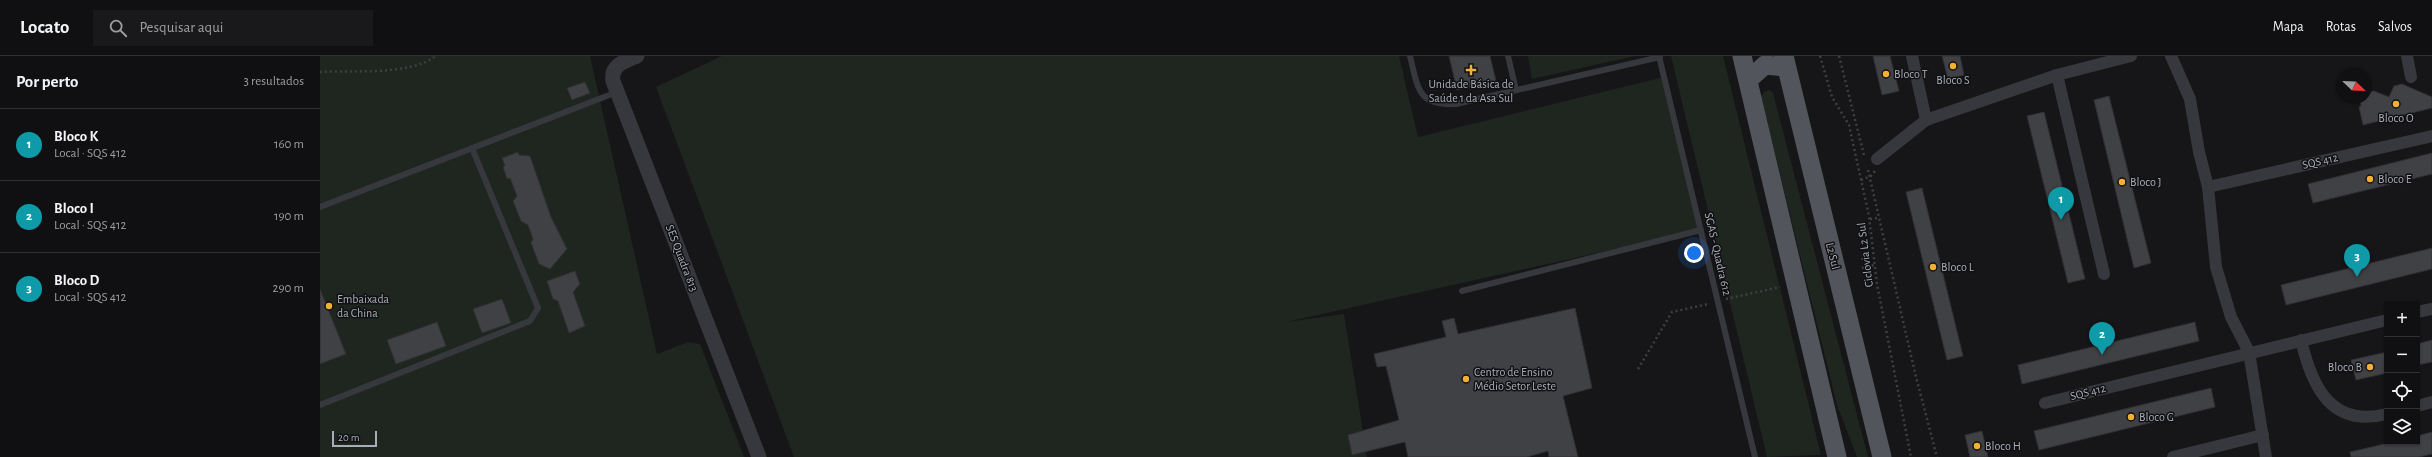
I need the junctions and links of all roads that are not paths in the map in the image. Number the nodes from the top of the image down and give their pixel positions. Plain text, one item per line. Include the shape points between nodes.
1 (637, 56) edge
2 (1410, 56) edge
3 (1508, 56) edge
4 (1742, 56) edge
5 (1912, 56) edge
6 (2131, 56) edge
7 (2171, 56) edge
8 (2407, 56) edge
9 (1659, 57) edge
10 (2091, 60) edge
11 (1785, 61) edge
12 (2057, 75) junction
13 (2411, 76) dead end
14 (1748, 80) junction
15 (1516, 90) junction
16 (618, 92) junction
17 (1926, 120) junction
18 (2432, 136) edge
19 (472, 148) junction
20 (1871, 160) road end
21 (2208, 187) junction
22 (320, 207) edge
23 (1700, 230) junction
24 (2104, 274) dead end
25 (1462, 291) dead end
26 (2432, 309) edge
27 (2420, 311) edge
28 (2384, 321) edge
29 (2300, 340) junction
30 (2249, 352) junction
31 (2432, 402) edge
32 (2045, 403) dead end
33 (320, 405) edge
34 (2420, 405) edge
35 (2384, 415) edge
36 (2263, 434) junction
37 (759, 457) edge
38 (1755, 457) edge
39 (1836, 457) edge
40 (1882, 457) edge
41 (2173, 457) edge
42 (2266, 457) edge

1 - 16 street, SES Quadra 813 via 622,62 613,72
2 - 15 lane via 1418,91 1431,102 1441,105 1456,104
3 - 15 lane
4 - 14 main road
5 - 17 street
6 - 10 street
7 - 21 street via 2190,100
8 - 13 street
9 - 15 lane
9 - 23 lane, SGAS - Quadra 612
10 - 12 street
11 - 14 main road via 1765,65
11 - 40 main road, L2 Sul
12 - 17 street
12 - 24 street
14 - 39 main road
16 - 19 lane
16 - 37 street, SES Quadra 813
17 - 20 street
18 - 21 street, SQS 412
19 - 22 lane
19 - 33 lane via 538,308 530,321
21 - 30 street via 2216,268 2232,317
23 - 25 lane
23 - 38 lane, SGAS - Quadra 612
26 - 27 street
28 - 29 street, SQS 412
29 - 30 street, SQS 412
29 - 35 street via 2307,367 2320,392 2338,410 2353,416 2371,418
30 - 32 street, SQS 412
30 - 36 street
31 - 34 street
36 - 41 street
36 - 42 street

